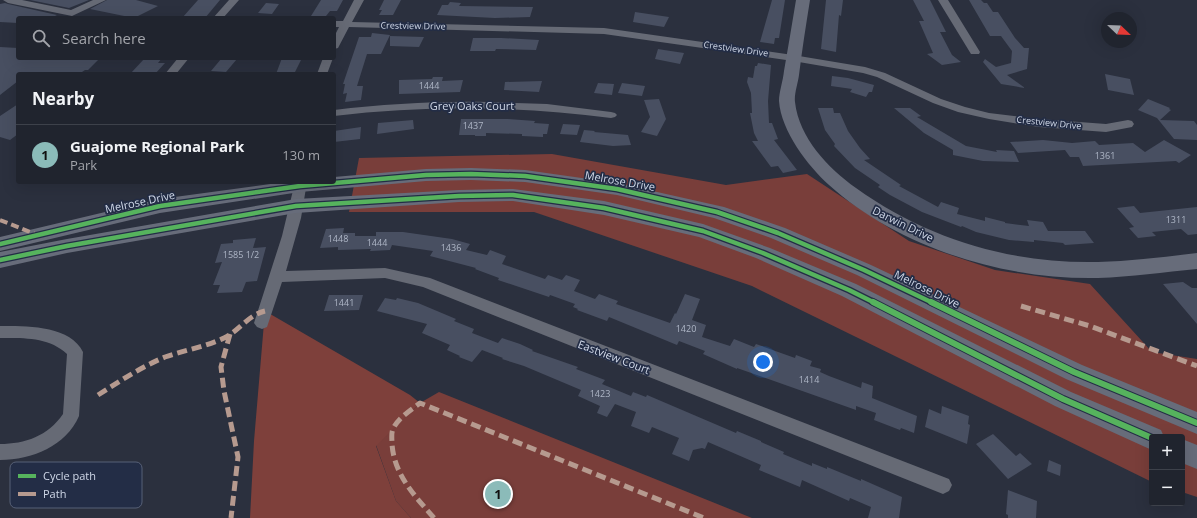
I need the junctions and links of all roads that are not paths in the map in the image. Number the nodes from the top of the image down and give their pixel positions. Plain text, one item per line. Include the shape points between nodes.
1 (8, 0) edge
2 (101, 0) edge
3 (234, 0) edge
4 (359, 0) edge
5 (803, 0) edge
6 (943, 0) edge
7 (220, 16) edge
8 (336, 24) edge
9 (345, 24) junction
10 (336, 42) edge
11 (975, 52) dead end
12 (793, 58) junction
13 (182, 60) edge
14 (327, 60) edge
15 (172, 72) edge
16 (323, 72) edge
17 (336, 113) edge
18 (611, 115) dead end
19 (1128, 124) dead end
20 (299, 191) edge
21 (0, 244) edge
22 (0, 260) edge
23 (1197, 261) edge
24 (276, 277) junction
25 (262, 323) dead end
26 (0, 332) edge
27 (1197, 423) edge
28 (1149, 437) edge
29 (0, 452) edge
30 (1185, 452) edge
31 (1197, 457) edge
32 (943, 485) dead end

1 - 2 street via 72,13
3 - 7 street
4 - 9 street
5 - 12 main road, Darwin Drive
6 - 11 street
8 - 9 street, Crestview Drive
9 - 10 street
9 - 12 street, Crestview Drive via 604,31
12 - 19 street, Crestview Drive via 865,70 962,110 989,116 1046,124 1106,128
12 - 23 main road, Darwin Drive via 787,101 797,134 808,152 829,177 866,205 916,232 968,252 1023,264 1065,269 1099,269
13 - 15 street
14 - 16 street
17 - 18 street, Grey Oaks Court via 468,104 540,107
20 - 21 main road, Melrose Drive via 160,206
20 - 22 main road, Melrose Drive
20 - 24 street
20 - 27 main road, Melrose Drive via 426,176 525,176 617,189 717,212 778,233 864,270 1074,372
20 - 28 main road, Melrose Drive via 458,196 513,195 604,208 703,231 849,290 1063,399
24 - 25 street
24 - 32 street, Eastview Court via 385,273 425,282
26 - 29 street via 41,333 62,340 75,352 71,416 65,425 32,448
30 - 31 main road

